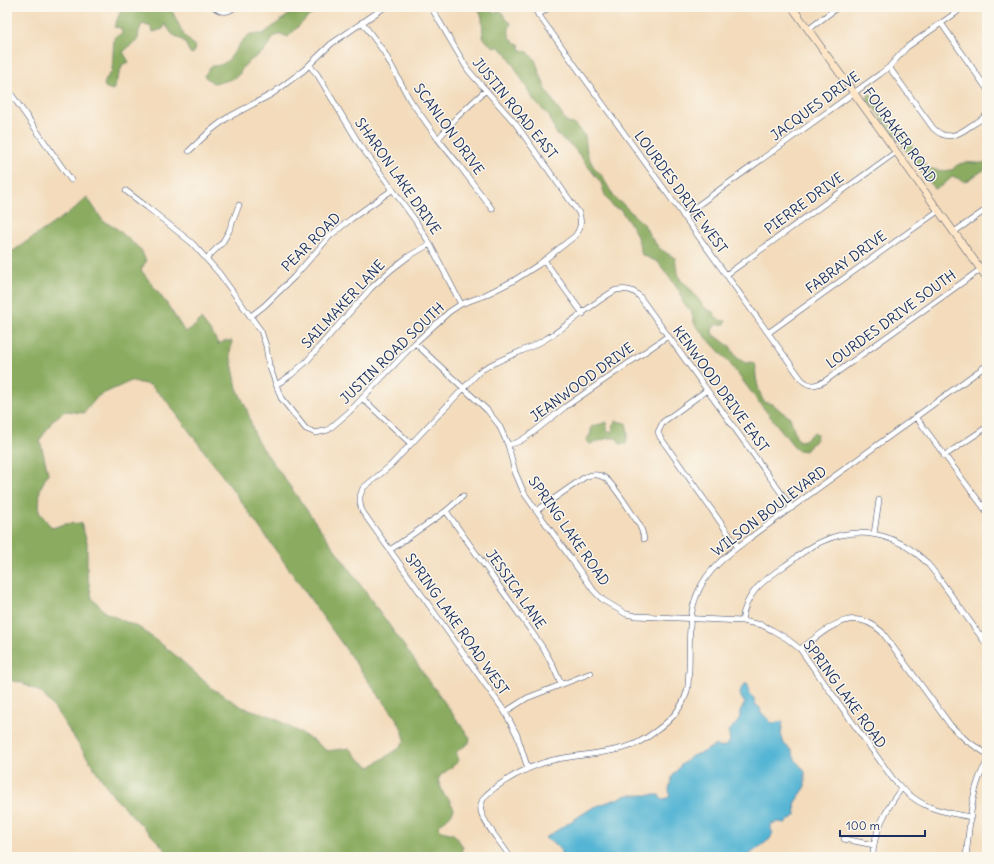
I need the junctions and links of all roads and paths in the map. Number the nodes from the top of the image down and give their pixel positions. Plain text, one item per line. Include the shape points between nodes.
1 (214, 7) edge
2 (235, 7) edge
3 (385, 7) edge
4 (431, 7) edge
5 (533, 7) edge
6 (550, 7) edge
7 (792, 7) edge
8 (838, 7) edge
9 (957, 12) dead end
10 (538, 15) junction
11 (362, 22) junction
12 (941, 23) junction
13 (808, 29) junction
14 (308, 65) junction
15 (889, 67) junction
16 (7, 88) edge
17 (987, 89) edge
18 (486, 90) junction
19 (854, 93) junction
20 (987, 114) edge
21 (438, 139) junction
22 (189, 151) dead end
23 (896, 152) junction
24 (71, 180) dead end
25 (392, 190) junction
26 (126, 191) dead end
27 (239, 205) dead end
28 (492, 208) dead end
29 (987, 209) edge
30 (938, 211) junction
31 (683, 216) junction
32 (581, 223) joint
33 (954, 232) junction
34 (430, 244) junction
35 (207, 258) junction
36 (544, 260) junction
37 (981, 269) junction
38 (726, 275) junction
39 (987, 278) edge
40 (461, 304) junction
41 (583, 314) junction
42 (251, 316) junction
43 (768, 334) junction
44 (668, 336) junction
45 (415, 343) junction
46 (987, 365) edge
47 (276, 385) junction
48 (813, 385) joint
49 (463, 389) junction
50 (707, 390) junction
51 (362, 398) junction
52 (916, 417) junction
53 (987, 427) edge
54 (411, 444) junction
55 (508, 445) junction
56 (944, 456) junction
57 (462, 496) dead end
58 (879, 500) dead end
59 (792, 508) junction
60 (446, 511) junction
61 (536, 511) junction
62 (987, 512) edge
63 (874, 534) junction
64 (644, 539) dead end
65 (738, 547) junction
66 (390, 550) junction
67 (691, 619) junction
68 (742, 621) junction
69 (987, 631) edge
70 (981, 636) junction
71 (987, 645) edge
72 (800, 649) junction
73 (591, 673) dead end
74 (561, 684) junction
75 (505, 712) junction
76 (987, 754) edge
77 (987, 762) edge
78 (528, 769) junction
79 (901, 789) junction
80 (971, 817) junction
81 (844, 839) dead end
82 (874, 845) junction
83 (510, 857) edge
84 (873, 857) edge
85 (966, 857) edge

1 - 2 street via 227,12
3 - 11 street
4 - 18 street, JUSTIN ROAD EAST via 468,70
5 - 10 street, LOURDES DRIVE WEST
6 - 10 street
7 - 13 main road, FOURAKER ROAD
8 - 13 street
9 - 12 street, JACQUES DRIVE
10 - 31 street, LOURDES DRIVE WEST
11 - 14 street via 331,44
11 - 21 street, SCANLON DRIVE via 384,52 410,100
12 - 15 street, JACQUES DRIVE via 907,47
12 - 17 street
13 - 19 main road, FOURAKER ROAD
14 - 22 street via 272,94 227,118
14 - 25 street, SHARON LAKE DRIVE via 317,74 360,145
15 - 19 street, JACQUES DRIVE
15 - 20 street via 933,128 942,135 960,134
16 - 24 street
18 - 21 street
18 - 32 street, JUSTIN ROAD EAST via 537,152 579,213
19 - 23 main road, FOURAKER ROAD
19 - 31 street, JACQUES DRIVE
21 - 28 street, SCANLON DRIVE
23 - 30 main road, FOURAKER ROAD
23 - 38 street, PIERRE DRIVE
25 - 34 street, SHARON LAKE DRIVE
25 - 42 street, PEAR ROAD via 330,236 294,277
26 - 35 street
27 - 35 street via 222,243
29 - 33 street
30 - 33 main road, FOURAKER ROAD
30 - 43 street, FABRAY DRIVE
31 - 38 street, LOURDES DRIVE WEST
32 - 36 street, JUSTIN ROAD SOUTH via 580,230 575,236
33 - 37 main road, FOURAKER ROAD
34 - 40 street, SHARON LAKE DRIVE
34 - 47 street, SAILMAKER LANE via 409,256 371,288 306,362
35 - 42 street
36 - 40 street, JUSTIN ROAD SOUTH via 500,288
36 - 41 street
37 - 39 main road, FOURAKER ROAD
37 - 48 street, LOURDES DRIVE SOUTH via 824,381
38 - 43 street, LOURDES DRIVE WEST
40 - 45 street, JUSTIN ROAD SOUTH via 438,320
41 - 44 street, KENWOOD DRIVE EAST via 612,292 628,289 640,298
41 - 49 street via 544,340 480,371
42 - 47 street via 261,332
43 - 48 street, LOURDES DRIVE WEST via 802,380
44 - 50 street, KENWOOD DRIVE EAST
44 - 55 street, JEANWOOD DRIVE via 565,407 531,434
45 - 49 street, SPRING LAKE ROAD
45 - 51 street, JUSTIN ROAD SOUTH
46 - 52 street, WILSON BOULEVARD
47 - 51 street, JUSTIN ROAD SOUTH via 288,408 306,429 316,433 328,430
49 - 54 street
49 - 55 street, SPRING LAKE ROAD via 487,410 499,425
50 - 59 street, KENWOOD DRIVE EAST
50 - 65 street via 663,422 658,432
51 - 54 street
52 - 56 street
52 - 59 street, WILSON BOULEVARD
53 - 56 street
54 - 66 street, SPRING LAKE ROAD WEST via 390,466 363,488 360,496 362,511
55 - 61 street, SPRING LAKE ROAD via 520,486
56 - 62 street
57 - 60 street
58 - 63 street
59 - 65 street, WILSON BOULEVARD
60 - 66 street
60 - 74 street, JESSICA LANE via 547,654
61 - 64 street via 584,477 599,475 610,482 639,524
61 - 67 street, SPRING LAKE ROAD via 603,600 618,610 636,616
63 - 68 street via 835,536 808,549 760,584 744,607
63 - 70 street via 898,542 924,560
65 - 67 street, WILSON BOULEVARD via 714,566 704,581 696,597
66 - 75 street, SPRING LAKE ROAD WEST
67 - 68 street, SPRING LAKE ROAD
67 - 78 street, WILSON BOULEVARD via 687,690 678,710 666,723 646,738 628,747 552,761
68 - 72 street, SPRING LAKE ROAD via 762,625
69 - 70 street
70 - 71 street
72 - 76 street via 844,620 859,620 874,626 882,632 951,726 967,741
72 - 79 street, SPRING LAKE ROAD
73 - 74 street
74 - 75 street via 527,698
75 - 78 street, SPRING LAKE ROAD WEST via 517,735
77 - 80 street via 976,787
78 - 83 street, WILSON BOULEVARD via 488,792 481,804 485,820
79 - 80 street, SPRING LAKE ROAD via 928,807
79 - 82 street via 885,814
80 - 85 street
81 - 82 street
82 - 84 street

